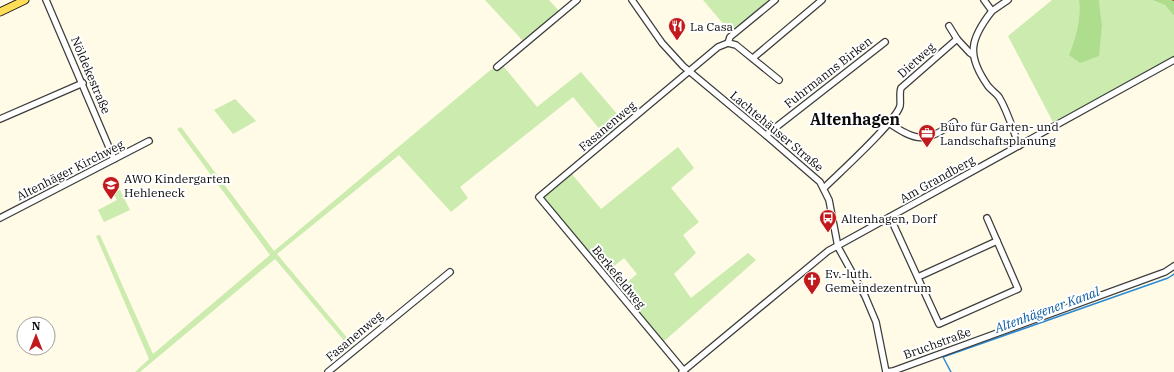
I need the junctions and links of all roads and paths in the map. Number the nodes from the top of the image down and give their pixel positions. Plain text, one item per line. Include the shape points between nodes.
1 (25, 0) edge
2 (46, 0) edge
3 (578, 0) edge
4 (632, 0) edge
5 (775, 0) edge
6 (822, 0) edge
7 (984, 0) edge
8 (1008, 0) edge
9 (992, 11) junction
10 (0, 12) edge
11 (949, 26) dead end
12 (957, 39) junction
13 (885, 42) dead end
14 (728, 43) junction
15 (973, 55) junction
16 (753, 58) junction
17 (1174, 60) edge
18 (496, 67) dead end
19 (690, 72) junction
20 (779, 80) dead end
21 (83, 83) junction
22 (0, 119) edge
23 (954, 122) dead end
24 (889, 123) junction
25 (766, 135) junction
26 (149, 142) dead end
27 (1019, 146) junction
28 (114, 159) junction
29 (824, 188) junction
30 (539, 197) joint
31 (890, 217) junction
32 (0, 218) edge
33 (987, 218) dead end
34 (997, 242) junction
35 (838, 247) junction
36 (1174, 266) edge
37 (450, 272) dead end
38 (918, 277) junction
39 (683, 371) edge
40 (328, 372) edge
41 (886, 372) edge

1 - 10 main road
2 - 21 street, Nöldekestraße
3 - 18 street
4 - 19 street, Lachtehäuser Straße via 662,43
5 - 14 street, Fasanenweg via 730,37
6 - 16 street
7 - 9 street
8 - 9 street
9 - 15 street via 979,28 974,41
11 - 12 street
12 - 15 street
12 - 24 street, Dietweg via 901,88 900,106
13 - 25 street, Fuhrmanns Birken
14 - 16 street via 736,44
14 - 19 street, Fasanenweg via 718,47
15 - 27 street via 989,86 998,96
16 - 20 street
17 - 27 street, Am Grandberg
19 - 25 street, Lachtehäuser Straße
19 - 30 street, Fasanenweg
21 - 22 street
21 - 28 street, Nöldekestraße
23 - 24 street via 944,130 922,138 912,138
24 - 29 street, Dietweg
25 - 29 street, Lachtehäuser Straße via 814,176
26 - 28 street, Altenhäger Kirchweg
27 - 31 street, Am Grandberg
28 - 32 street, Altenhäger Kirchweg
29 - 35 street, Lachtehäuser Straße via 829,200
30 - 39 street, Berkefeldweg
31 - 35 street, Am Grandberg
31 - 38 street
33 - 34 street
34 - 38 street
34 - 38 street via 1018,289 939,324
35 - 39 street, Berkefeldweg via 828,251
35 - 41 street, Lachtehäuser Straße via 876,322
36 - 41 street, Bruchstraße via 1166,272
37 - 40 street, Fasanenweg

